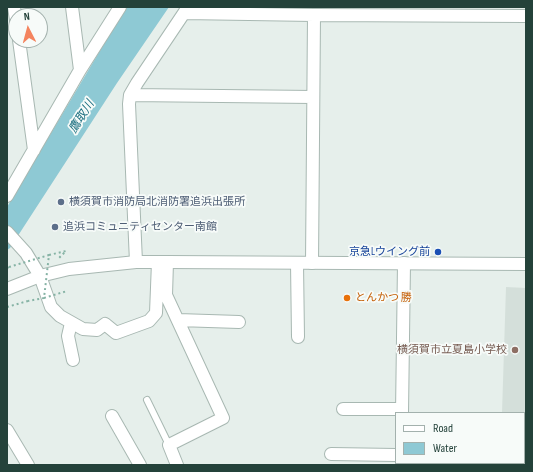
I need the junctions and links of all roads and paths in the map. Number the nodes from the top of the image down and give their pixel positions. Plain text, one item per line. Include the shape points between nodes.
1 (72, 7) edge
2 (120, 7) edge
3 (186, 10) edge
4 (314, 15) junction
5 (526, 16) edge
6 (20, 48) edge
7 (80, 70) junction
8 (130, 95) junction
9 (313, 97) junction
10 (34, 150) junction
11 (7, 196) edge
12 (7, 232) edge
13 (49, 255) junction
14 (56, 261) dead end
15 (136, 262) junction
16 (163, 262) junction
17 (297, 263) junction
18 (312, 263) junction
19 (404, 263) junction
20 (526, 264) edge
21 (8, 268) edge
22 (40, 276) junction
23 (7, 289) edge
24 (68, 291) dead end
25 (44, 298) junction
26 (7, 307) edge
27 (178, 320) junction
28 (239, 322) dead end
29 (71, 323) junction
30 (298, 337) dead end
31 (73, 360) dead end
32 (147, 400) dead end
33 (343, 409) dead end
34 (402, 411) edge
35 (112, 416) dead end
36 (7, 430) edge
37 (169, 446) junction
38 (331, 454) dead end
39 (395, 455) edge
40 (28, 465) edge
41 (140, 465) edge
42 (177, 465) edge

1 - 7 street
2 - 7 street
3 - 4 street
3 - 8 street
4 - 5 street
4 - 9 street
6 - 10 street
7 - 10 street
8 - 9 street
8 - 15 street
9 - 18 street
10 - 11 street
12 - 22 street via 26,253
13 - 14 path via 66,251
13 - 21 path, bridge
13 - 25 path, bridge
15 - 16 street
15 - 22 street via 69,269
16 - 17 street
16 - 27 street via 166,295
16 - 29 street via 156,313 149,321 116,333 105,324 98,330 83,329
17 - 18 street
17 - 30 street
18 - 19 street
19 - 20 street
19 - 34 street
22 - 23 street
22 - 29 street via 51,306
24 - 25 path, bridge
25 - 26 path, bridge
27 - 28 street
27 - 37 street via 223,418
29 - 31 street via 68,336
32 - 37 lane
33 - 34 street
35 - 41 street
36 - 40 street
37 - 42 street
38 - 39 street

